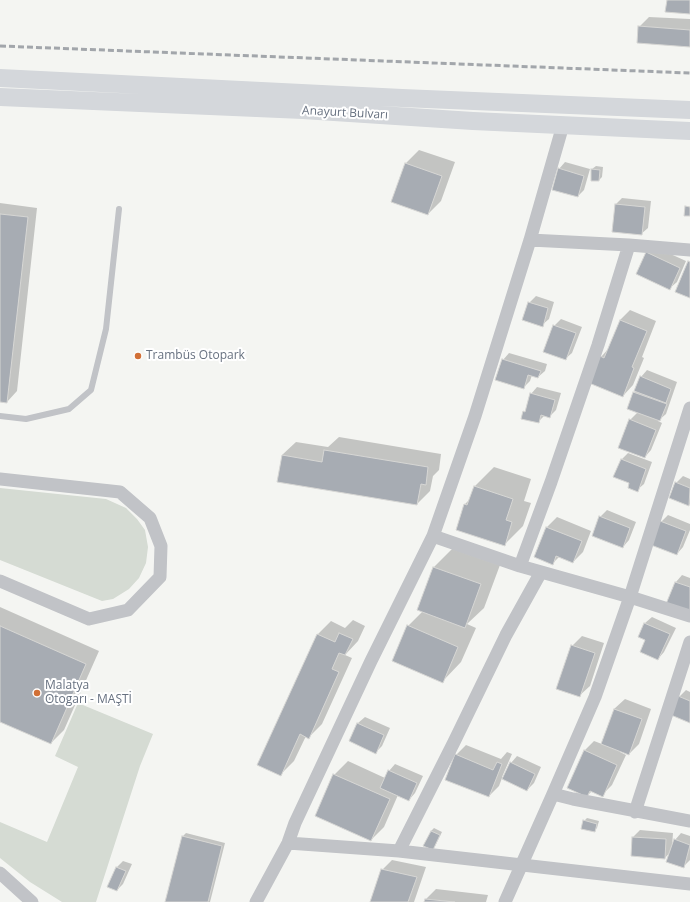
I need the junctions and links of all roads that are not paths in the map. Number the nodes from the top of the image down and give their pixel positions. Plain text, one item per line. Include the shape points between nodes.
1 (0, 78) edge
2 (0, 97) edge
3 (690, 110) edge
4 (563, 125) junction
5 (690, 131) edge
6 (119, 209) dead end
7 (530, 240) junction
8 (629, 245) junction
9 (690, 250) edge
10 (690, 408) edge
11 (0, 416) edge
12 (0, 479) edge
13 (433, 536) junction
14 (520, 566) junction
15 (541, 572) junction
16 (0, 582) edge
17 (630, 597) junction
18 (690, 616) edge
19 (690, 642) edge
20 (553, 794) junction
21 (636, 812) junction
22 (690, 821) edge
23 (288, 843) junction
24 (399, 851) junction
25 (522, 864) junction
26 (0, 873) edge
27 (690, 884) edge
28 (32, 902) edge
29 (256, 902) edge
30 (504, 902) edge

1 - 3 main road, Anayurt Bulvarı
2 - 4 main road, Anayurt Bulvarı via 303,110
4 - 5 main road, Anayurt Bulvarı
4 - 7 street
6 - 11 lane via 106,330 91,390 70,409 26,419
7 - 8 street
7 - 13 street via 475,416
8 - 9 street
8 - 14 street via 593,359
10 - 17 street
12 - 16 street via 120,492 150,518 161,546 160,577 128,610 88,619
13 - 14 street
13 - 23 street via 358,689
14 - 15 street
15 - 17 street
15 - 24 street via 506,635
17 - 18 street
17 - 20 street via 596,697
19 - 21 street
20 - 21 street
20 - 25 street
21 - 22 street
23 - 24 street
23 - 29 street
24 - 25 street
25 - 27 street
25 - 30 street
26 - 28 street

